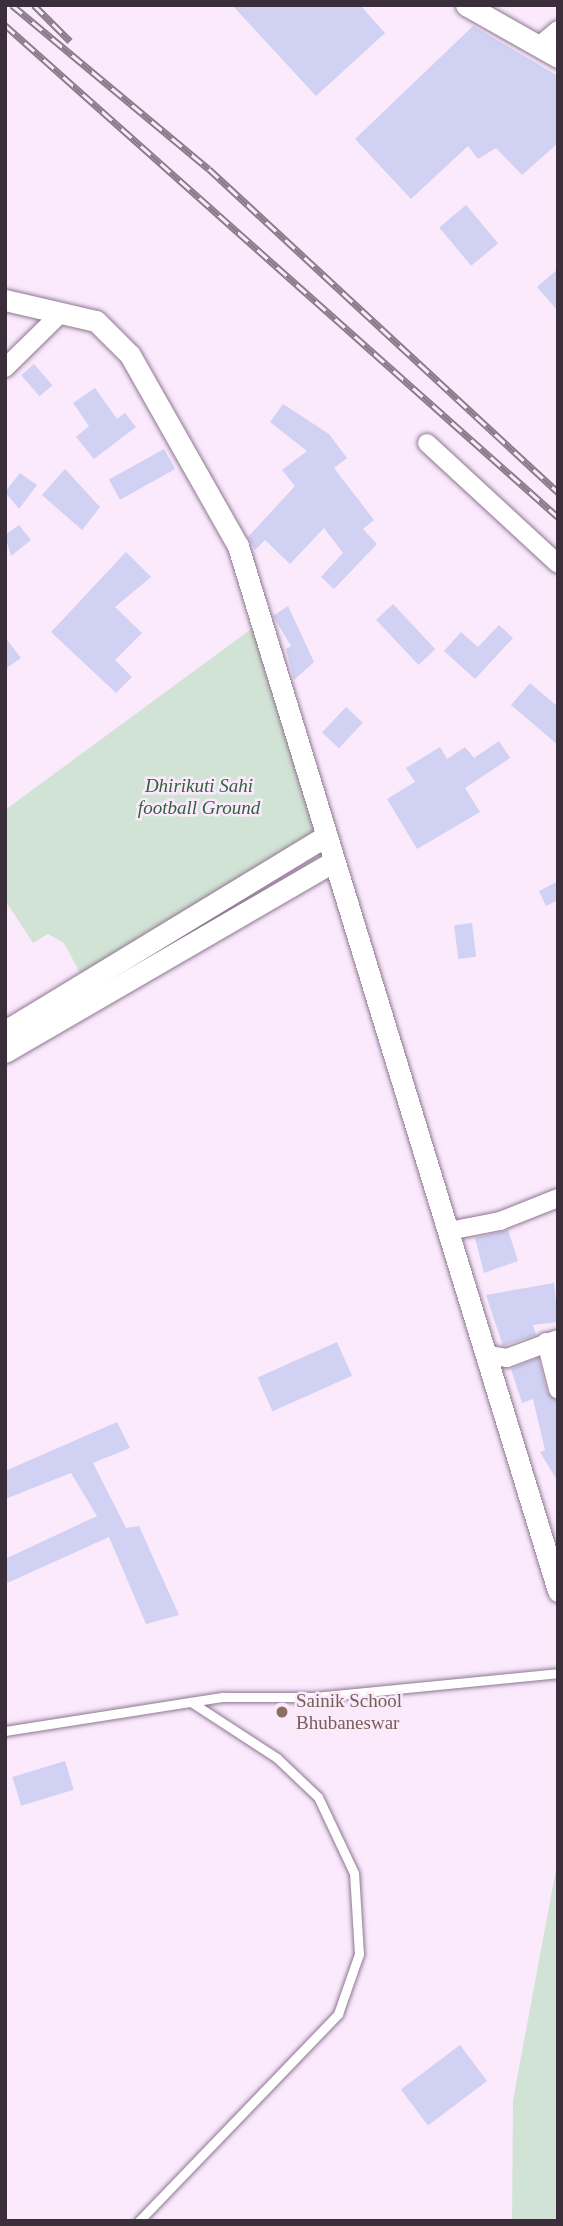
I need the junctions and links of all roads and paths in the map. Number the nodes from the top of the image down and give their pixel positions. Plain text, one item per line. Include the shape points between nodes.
1 (466, 5) edge
2 (558, 30) edge
3 (548, 51) edge
4 (5, 300) edge
5 (61, 313) junction
6 (5, 368) edge
7 (427, 443) dead end
8 (558, 564) edge
9 (326, 836) junction
10 (334, 861) junction
11 (5, 1031) edge
12 (5, 1052) edge
13 (558, 1198) edge
14 (449, 1231) junction
15 (552, 1340) edge
16 (488, 1354) junction
17 (558, 1389) edge
18 (558, 1591) edge
19 (558, 1673) edge
20 (191, 1702) junction
21 (5, 1731) edge
22 (139, 2221) edge

1 - 3 street
2 - 3 street
4 - 5 street
5 - 6 street
5 - 9 street via 96,321 130,355 219,505 238,546
7 - 8 street
9 - 10 street
9 - 11 street
10 - 12 street
10 - 14 street
13 - 14 street via 500,1221
14 - 16 street
15 - 16 street via 507,1358
15 - 17 street
16 - 18 street
19 - 20 lane via 314,1697
20 - 21 lane
20 - 22 lane via 277,1758 318,1797 354,1873 359,1954 338,2014

